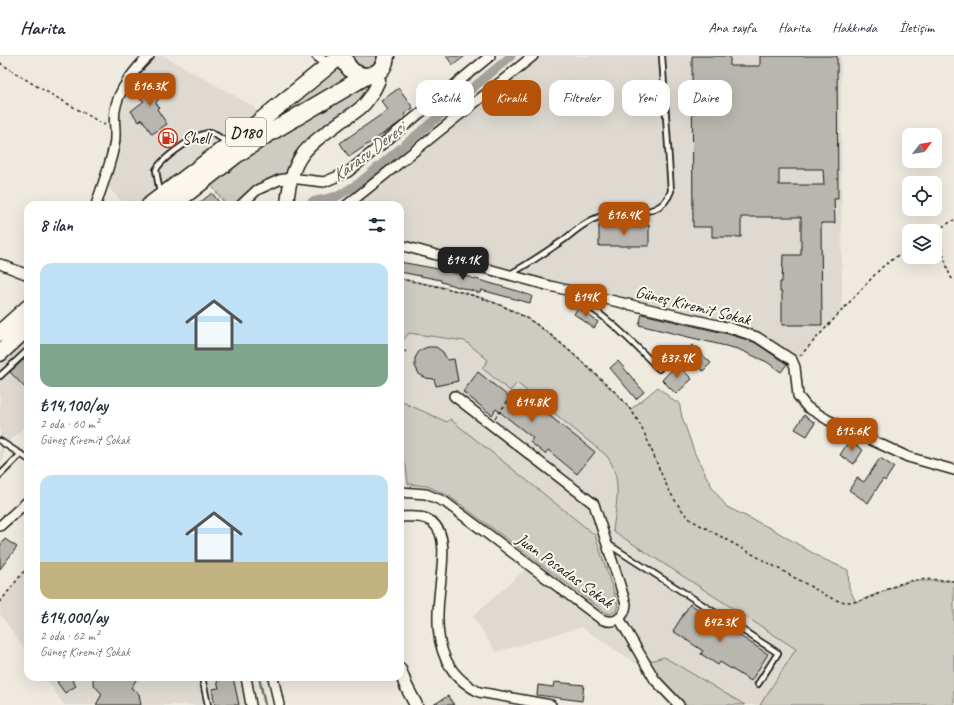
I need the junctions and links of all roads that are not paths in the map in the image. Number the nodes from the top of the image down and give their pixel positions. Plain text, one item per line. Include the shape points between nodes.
1 (149, 56) edge
2 (344, 56) edge
3 (490, 56) edge
4 (532, 56) edge
5 (662, 56) edge
6 (387, 57) edge
7 (327, 59) edge
8 (371, 75) junction
9 (230, 144) junction
10 (290, 178) junction
11 (97, 201) edge
12 (161, 201) edge
13 (162, 201) edge
14 (163, 201) edge
15 (245, 201) edge
16 (287, 201) edge
17 (352, 201) edge
18 (404, 246) edge
19 (0, 264) edge
20 (24, 273) edge
21 (509, 274) junction
22 (550, 286) junction
23 (24, 312) edge
24 (24, 331) edge
25 (0, 333) edge
26 (0, 353) edge
27 (24, 354) edge
28 (659, 369) dead end
29 (0, 376) edge
30 (454, 396) dead end
31 (0, 441) edge
32 (21, 454) junction
33 (24, 456) edge
34 (954, 470) edge
35 (0, 475) edge
36 (404, 492) edge
37 (24, 505) edge
38 (404, 517) edge
39 (0, 526) edge
40 (606, 542) junction
41 (619, 618) junction
42 (203, 681) edge
43 (247, 681) edge
44 (274, 681) edge
45 (404, 681) edge
46 (758, 684) dead end
47 (208, 705) edge
48 (251, 705) edge
49 (279, 705) edge
50 (416, 705) edge
51 (551, 705) edge
52 (679, 705) edge

1 - 11 street via 132,75 117,102 114,146
2 - 8 highway via 352,71
3 - 10 street via 348,172 324,182
4 - 17 street
5 - 21 lane via 671,191 668,200 657,210 613,213 593,219 539,257
6 - 8 highway via 382,68
7 - 9 highway, D180
8 - 10 street via 380,80 367,102 305,150 297,160
8 - 14 highway, D180 via 266,135
9 - 12 lane via 215,135 203,134 162,161 156,170
9 - 13 highway, D180
10 - 15 street via 257,190
10 - 16 street
18 - 21 street, Güneş Kiremit Sokak
19 - 20 street
21 - 22 street, Güneş Kiremit Sokak
22 - 28 lane via 581,300 603,316
22 - 34 street, Güneş Kiremit Sokak via 757,337 794,363 798,396 807,407 828,420 908,457
23 - 25 highway
24 - 26 highway
27 - 29 lane
30 - 40 street, Juan Posadas Sokak via 594,504
31 - 32 lane
32 - 33 lane
32 - 35 lane
36 - 41 street, Juan Posadas Sokak via 426,494 445,502 601,619 610,621
37 - 39 street
38 - 51 street via 426,518 440,533 444,546 437,606 438,624 444,653 457,675 479,692
40 - 41 street, Juan Posadas Sokak via 626,604 624,613
40 - 46 lane via 778,653
41 - 52 street via 655,680
42 - 47 lane
43 - 48 street
44 - 49 street
45 - 50 street

